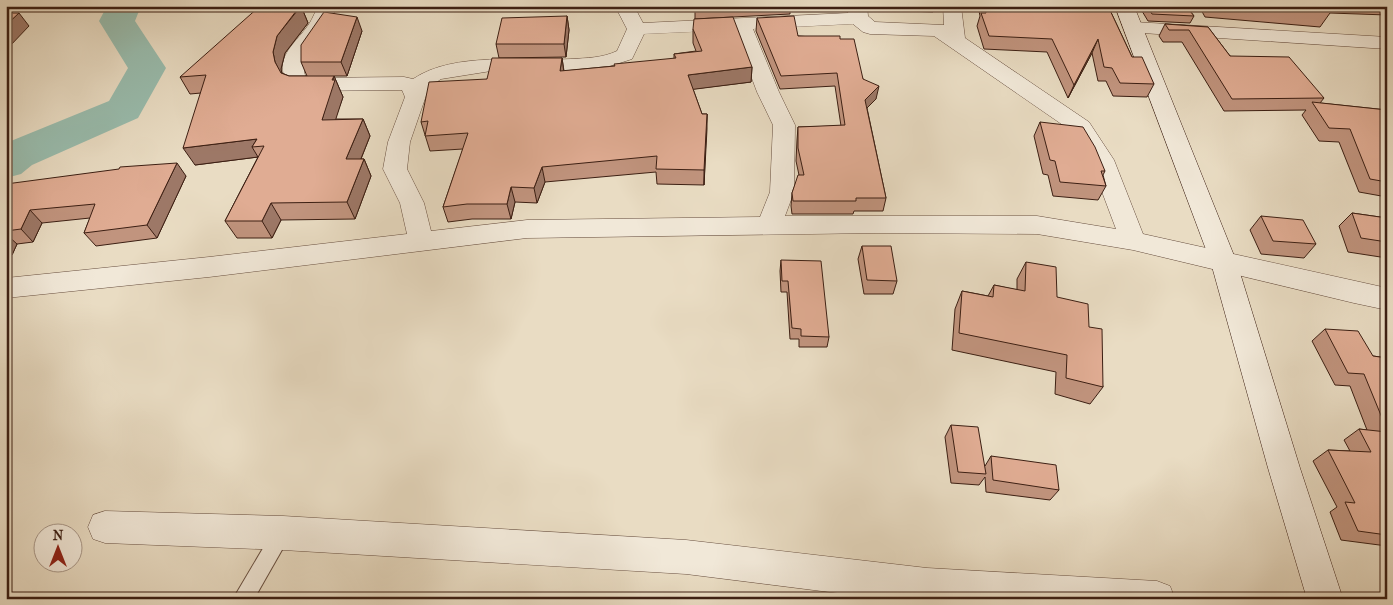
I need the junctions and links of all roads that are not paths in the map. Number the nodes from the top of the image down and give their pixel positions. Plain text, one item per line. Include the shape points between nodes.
1 (328, 6) edge
2 (624, 6) edge
3 (952, 6) edge
4 (858, 12) edge
5 (1129, 17) edge
6 (741, 24) junction
7 (637, 29) junction
8 (955, 41) junction
9 (1387, 43) edge
10 (415, 96) junction
11 (768, 225) junction
12 (421, 241) junction
13 (1133, 241) junction
14 (1224, 263) junction
15 (6, 288) edge
16 (1387, 299) edge
17 (105, 527) dead end
18 (283, 532) junction
19 (243, 599) edge
20 (1157, 599) edge
21 (1325, 599) edge

1 - 10 street via 317,27 299,47 292,70 298,85 404,84 412,86
2 - 7 street
3 - 8 street
4 - 6 street
4 - 8 street via 870,28 939,30
5 - 9 street
5 - 14 street
6 - 7 street
6 - 11 street via 784,125 782,192
7 - 10 street via 625,55 617,59 552,66 491,65 435,74 420,84
8 - 13 street via 1080,127 1102,160
10 - 12 street via 399,142 395,169 412,203
11 - 12 street via 527,229
11 - 13 street via 1037,225
12 - 15 street
13 - 14 street
14 - 16 street
14 - 21 street
17 - 18 street
18 - 19 lane
18 - 20 street via 686,557 927,586

